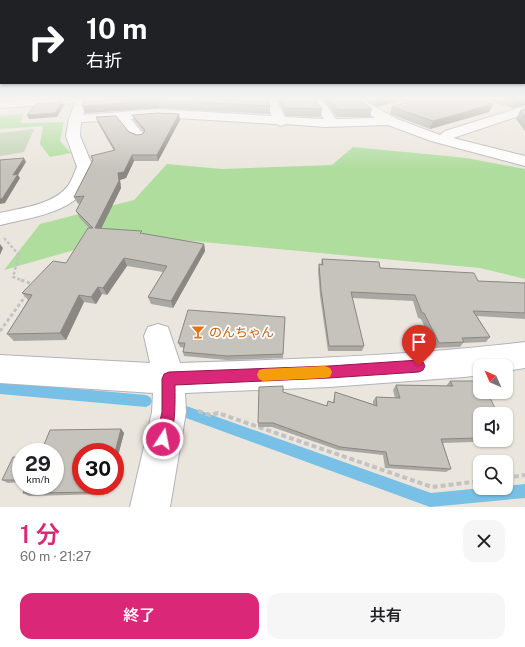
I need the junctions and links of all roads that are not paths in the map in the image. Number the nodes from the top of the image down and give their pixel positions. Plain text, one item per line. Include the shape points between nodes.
1 (74, 123) edge
2 (127, 123) edge
3 (315, 123) edge
4 (333, 123) edge
5 (406, 123) edge
6 (485, 123) edge
7 (138, 136) edge
8 (443, 139) junction
9 (525, 161) edge
10 (0, 227) edge
11 (158, 336) dead end
12 (525, 355) edge
13 (0, 369) edge
14 (169, 390) junction
15 (150, 507) edge

1 - 10 street via 72,136 85,167 78,185 71,194
2 - 7 street
3 - 4 street
5 - 8 street
6 - 8 street via 450,134
8 - 9 street
11 - 14 street
12 - 14 street via 464,363 329,372
13 - 14 street
14 - 15 street via 168,412

